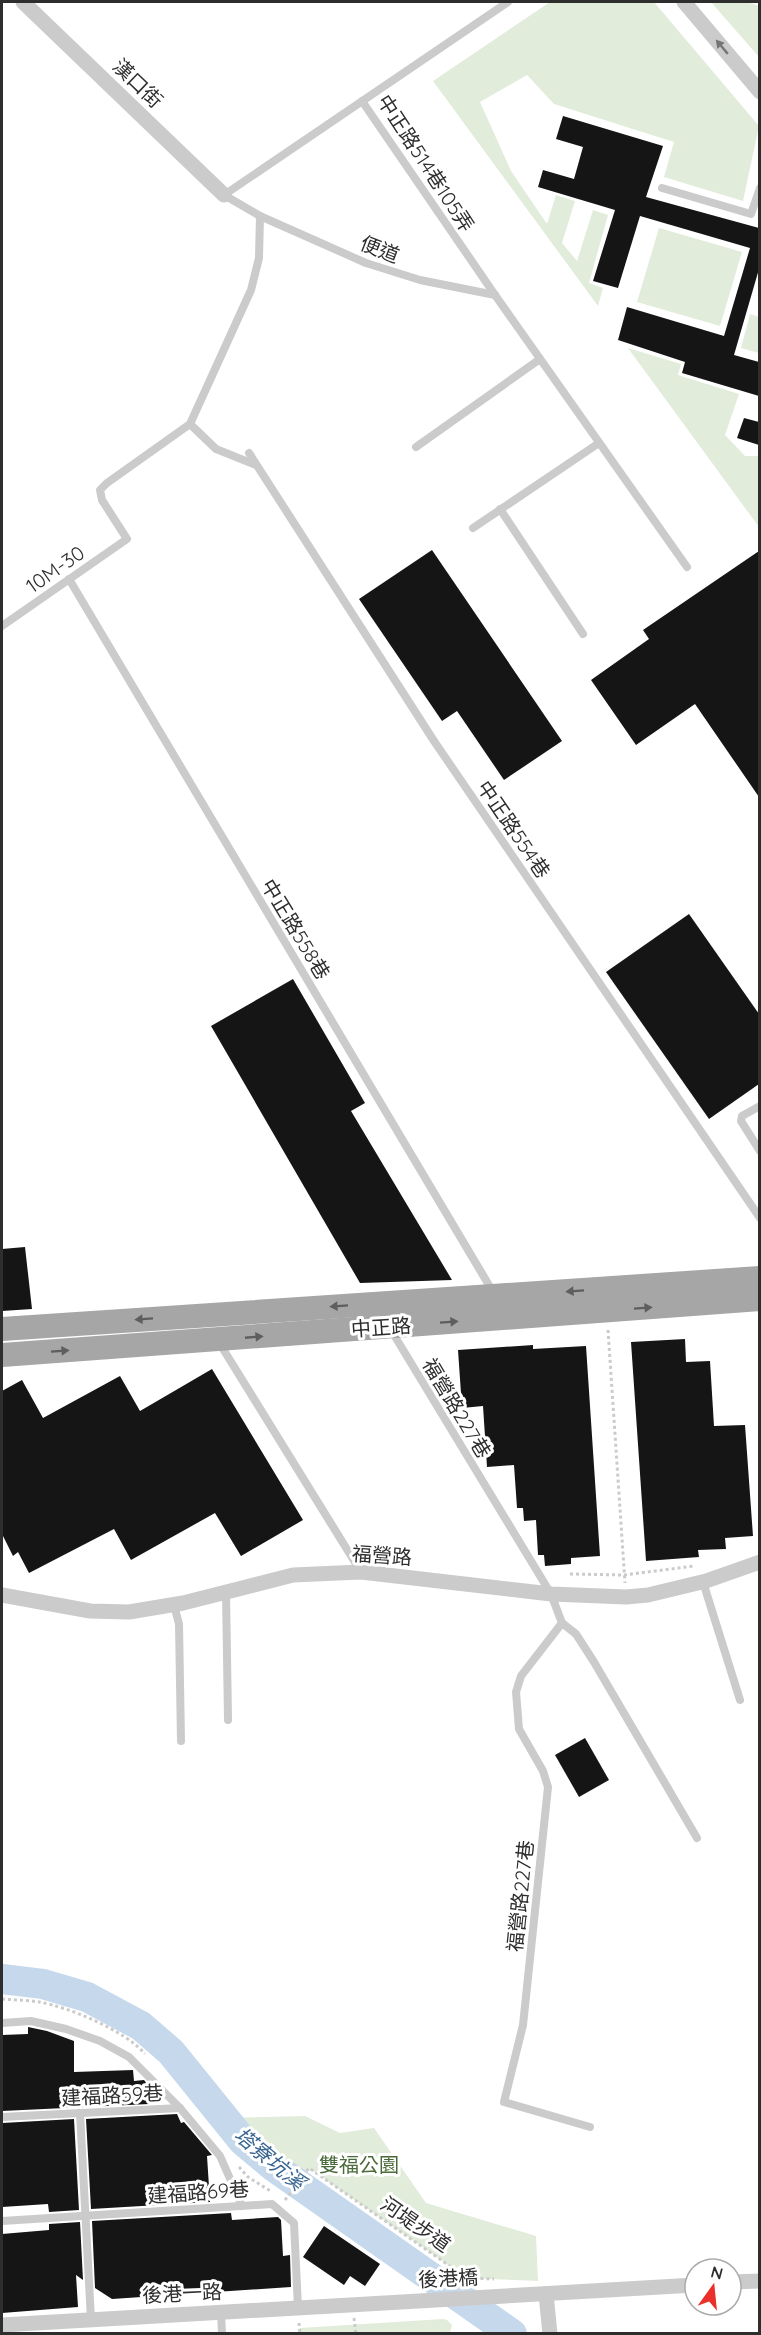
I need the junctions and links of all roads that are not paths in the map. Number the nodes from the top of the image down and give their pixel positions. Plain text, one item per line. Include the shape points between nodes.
1 (23, 2) edge
2 (508, 2) edge
3 (684, 2) edge
4 (759, 92) edge
5 (362, 100) junction
6 (662, 188) dead end
7 (759, 188) edge
8 (224, 195) junction
9 (260, 216) junction
10 (495, 295) junction
11 (540, 358) junction
12 (189, 424) junction
13 (599, 443) junction
14 (416, 447) dead end
15 (500, 509) junction
16 (473, 528) dead end
17 (687, 567) dead end
18 (69, 579) junction
19 (2, 626) edge
20 (583, 634) dead end
21 (759, 1106) edge
22 (759, 1151) edge
23 (759, 1218) edge
24 (759, 1278) edge
25 (495, 1296) junction
26 (759, 1299) edge
27 (383, 1315) junction
28 (2, 1329) edge
29 (218, 1340) junction
30 (2, 1355) edge
31 (759, 1562) edge
32 (361, 1572) junction
33 (703, 1582) junction
34 (226, 1592) junction
35 (551, 1594) junction
36 (2, 1595) edge
37 (174, 1605) junction
38 (562, 1623) junction
39 (740, 1700) dead end
40 (228, 1720) dead end
41 (181, 1741) dead end
42 (697, 1838) dead end
43 (2, 2023) edge
44 (180, 2108) junction
45 (80, 2113) junction
46 (2, 2117) edge
47 (590, 2127) dead end
48 (242, 2206) junction
49 (85, 2217) junction
50 (2, 2221) edge
51 (759, 2281) edge
52 (743, 2282) edge
53 (683, 2285) edge
54 (539, 2294) junction
55 (366, 2304) joint
56 (298, 2308) junction
57 (221, 2312) junction
58 (91, 2320) junction
59 (2, 2325) edge
60 (222, 2334) edge
61 (549, 2334) edge

1 - 8 street, 漢口街
2 - 5 lane, 中正路514巷105弄
4 -> 3 street
5 - 8 lane
5 - 10 lane, 中正路514巷105弄
6 - 7 lane via 750,214
8 - 9 lane, 便道
9 - 10 lane, 便道 via 394,273
9 - 12 lane via 259,258 251,290
10 - 11 lane, 中正路514巷105弄
11 - 13 lane, 中正路514巷105弄
11 - 14 lane
12 - 18 lane, 10M-30 via 100,490 102,500 127,538
12 - 23 lane, 中正路554巷 via 216,449 256,465 249,453 434,741
13 - 15 lane
13 - 17 lane, 中正路514巷105弄
15 - 16 lane
15 - 20 lane
18 - 19 lane, 10M-30
18 - 25 lane, 中正路558巷
21 - 22 lane via 742,1116 741,1121
24 -> 25 main road, 中正路
25 - 27 main road, 中正路
27 -> 26 main road, 中正路
27 -> 28 main road, 中正路
29 -> 27 main road, 中正路
27 - 35 lane, 福營路227巷
30 -> 29 main road, 中正路
29 - 32 lane
31 - 33 street, 福營路
32 - 34 street, 福營路 via 293,1575
32 - 35 street, 福營路
33 - 35 street, 福營路 via 626,1597
33 - 39 lane
34 - 37 street, 福營路
34 - 40 lane
35 - 38 lane, 福營路227巷
36 - 37 street, 福營路 via 90,1611 129,1612
37 - 41 lane via 179,1623
38 - 42 lane, 福營路227巷 via 576,1634 594,1662
38 - 47 lane, 福營路227巷 via 521,1676 516,1692 519,1729 548,1787 523,2025 504,2102
43 - 44 lane via 31,2021 100,2041 129,2057
44 - 45 lane, 建福路59巷
44 - 48 lane, 建福路59巷 via 220,2156
45 - 46 lane, 建福路59巷
45 - 49 lane
48 - 49 lane, 建福路69巷
48 - 56 lane, 建福路69巷 via 272,2205 294,2223
49 - 50 lane, 建福路69巷
49 - 58 lane
51 - 52 street
53 - 54 street
54 - 55 street, 後港橋
54 - 61 street via 548,2311
55 - 56 street, 後港一路
56 - 57 street, 後港一路
57 - 58 street, 後港一路
57 - 60 lane
58 - 59 street, 後港一路

